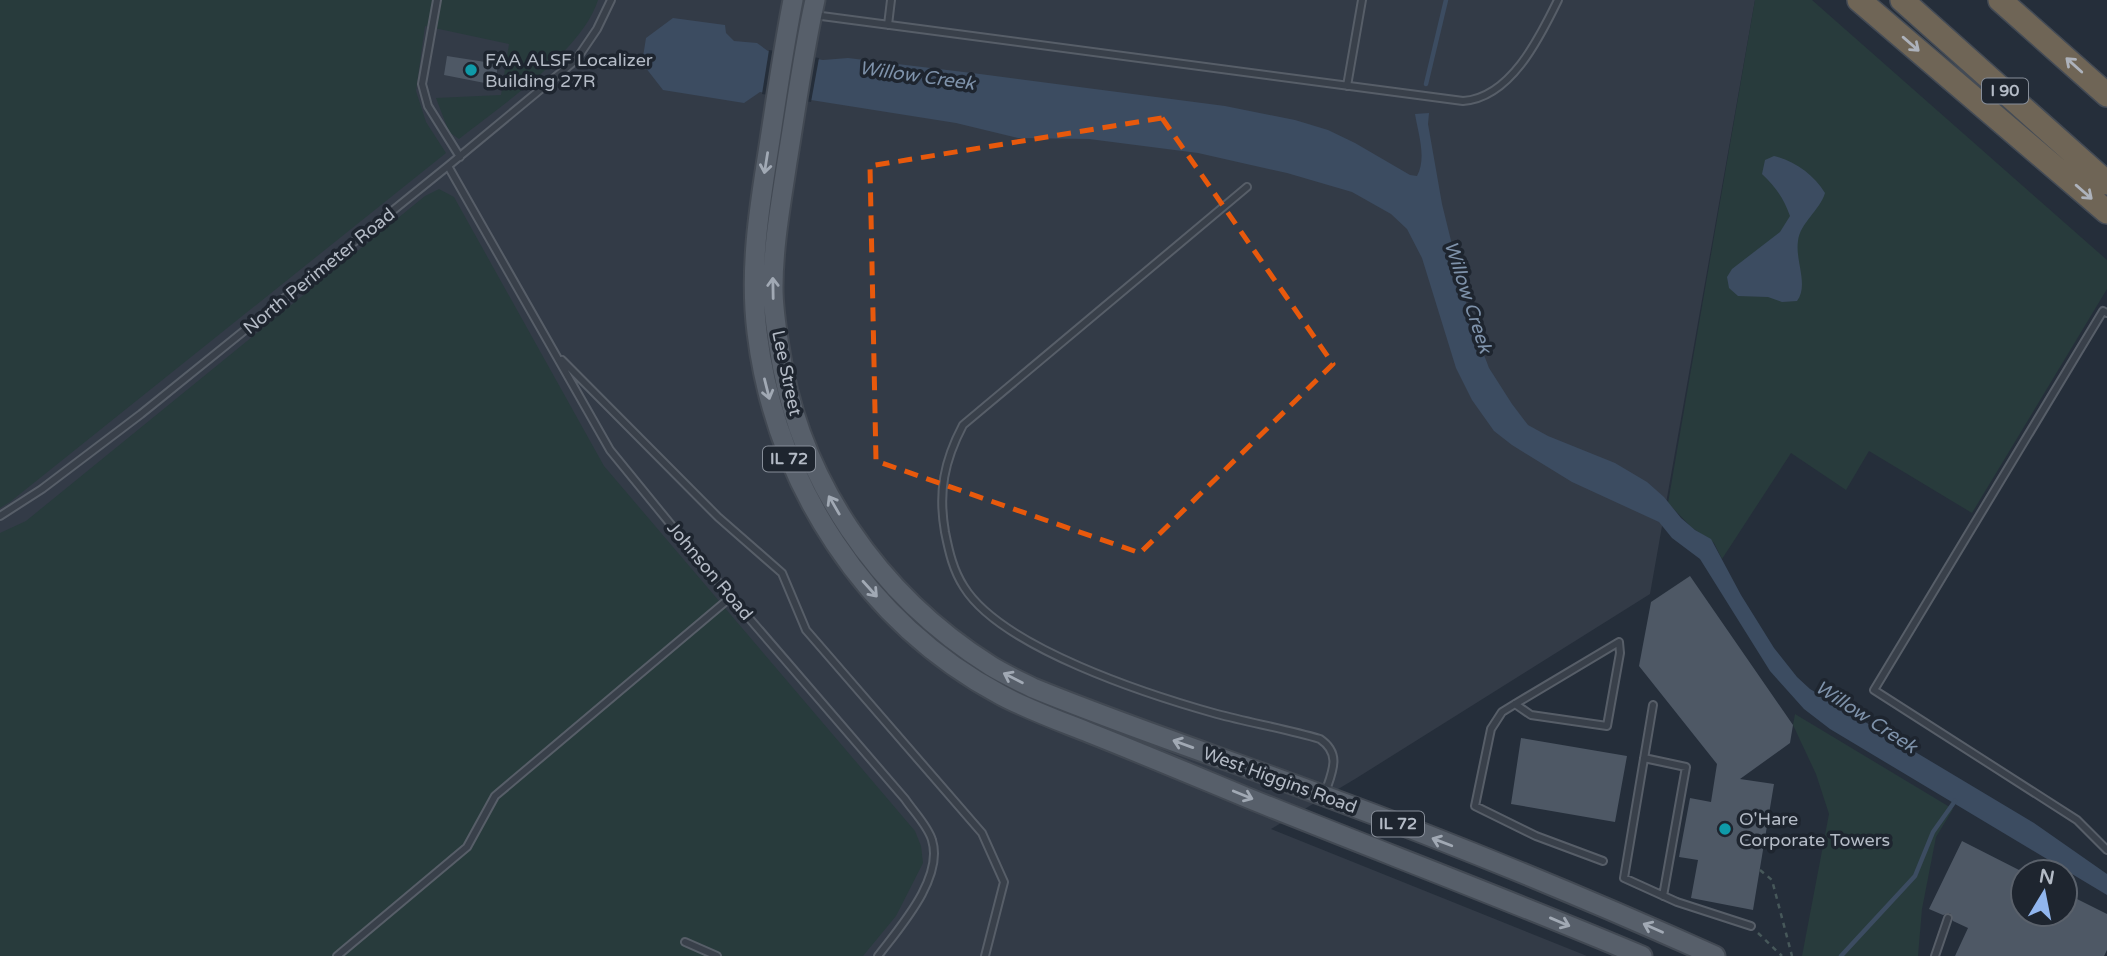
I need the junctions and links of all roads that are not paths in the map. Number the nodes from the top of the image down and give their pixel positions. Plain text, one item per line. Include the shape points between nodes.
1 (437, 0) edge
2 (611, 0) edge
3 (781, 0) edge
4 (793, 0) edge
5 (891, 0) edge
6 (1362, 0) edge
7 (1558, 0) edge
8 (1859, 0) edge
9 (1902, 0) edge
10 (2000, 0) edge
11 (813, 7) edge
12 (888, 25) junction
13 (788, 29) junction
14 (1348, 86) junction
15 (2107, 95) edge
16 (460, 157) junction
17 (448, 166) junction
18 (2107, 183) edge
19 (1247, 187) dead end
20 (2107, 212) edge
21 (2107, 313) edge
22 (556, 354) junction
23 (0, 516) edge
24 (731, 597) junction
25 (1516, 704) junction
26 (1075, 705) joint
27 (1653, 705) dead end
28 (1044, 714) joint
29 (1644, 758) junction
30 (1324, 795) junction
31 (2107, 850) edge
32 (1603, 861) dead end
33 (1663, 896) junction
34 (1948, 918) dead end
35 (1751, 926) road end
36 (685, 942) dead end
37 (337, 956) edge
38 (717, 956) edge
39 (878, 956) edge
40 (985, 956) edge
41 (1642, 956) edge
42 (1715, 956) edge
43 (1935, 956) edge

1 - 16 lane via 422,84 432,114
2 - 16 lane, North Perimeter Road via 576,60
3 - 13 main road
4 - 13 main road, IL 72
5 - 12 lane
6 - 14 lane
7 - 14 lane via 1510,79 1478,100
8 -> 20 highway
9 - 18 highway, I 90
15 -> 10 highway
11 - 12 lane
26 -> 11 main road, Lee Street / IL 72 via 992,667 920,612 850,533 799,430 785,382 773,290 775,245
12 - 14 lane
13 -> 28 main road, Lee Street / IL 72 via 759,208 753,289 766,387 794,471 834,543 897,618 959,669 1000,695
16 - 17 lane, North Perimeter Road
17 - 22 lane, Johnson Road
17 - 23 lane, North Perimeter Road via 141,414
19 - 30 lane via 963,425 949,451 942,485 944,524 951,561 965,589 1011,630 1055,656 1125,684 1217,714 1320,739 1330,746 1334,760
21 - 31 lane via 2102,311 1874,690 2077,820
22 - 24 lane, Johnson Road via 610,450
22 - 40 lane via 718,517 782,573 806,630 982,833 1004,881
24 - 37 lane via 495,796 467,847
24 - 39 lane, Johnson Road via 905,799 932,838 935,864 912,913
25 - 25 lane via 1584,662 1619,642 1608,726 1531,715
25 - 32 lane via 1502,712 1491,729 1475,806
30 -> 26 main road, West Higgins Road / IL 72
27 - 29 lane
28 -> 41 main road, West Higgins Road / IL 72
29 - 33 lane via 1624,878
29 - 33 lane via 1686,767
42 -> 30 main road, West Higgins Road / IL 72
33 - 35 lane
34 - 43 lane
36 - 38 lane

